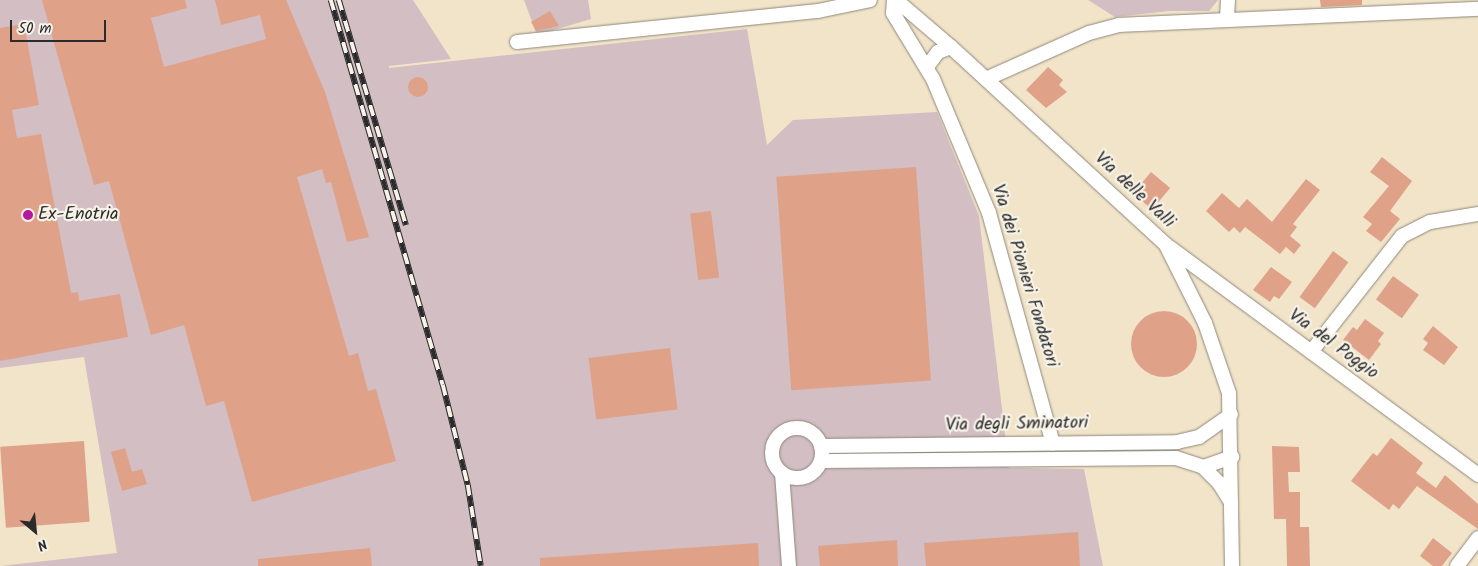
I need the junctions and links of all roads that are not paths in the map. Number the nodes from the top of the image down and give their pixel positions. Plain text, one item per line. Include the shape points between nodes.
1 (870, 0) edge
2 (895, 0) edge
3 (1228, 0) edge
4 (1478, 9) edge
5 (1227, 18) junction
6 (517, 42) dead end
7 (951, 47) junction
8 (927, 67) junction
9 (986, 79) junction
10 (1478, 214) edge
11 (1166, 245) junction
12 (1311, 352) junction
13 (1232, 415) junction
14 (1211, 430) junction
15 (1053, 443) junction
16 (821, 446) junction
17 (1231, 452) junction
18 (821, 461) junction
19 (1203, 467) junction
20 (782, 473) junction
21 (1478, 476) edge
22 (1232, 503) junction
23 (1478, 538) edge
24 (789, 566) edge
25 (1232, 566) edge
26 (1457, 566) edge

1 - 6 street via 818,11
2 - 7 street, Via delle Valli
2 - 8 street, Via dei Pionieri Fondatori via 894,13
3 - 5 street
4 - 5 street
5 - 9 street via 1111,27
7 - 8 street via 938,52
7 - 9 street, Via delle Valli
8 - 15 street, Via dei Pionieri Fondatori via 995,230
9 - 11 street, Via delle Valli
10 - 12 street via 1430,222 1406,233
11 - 12 street, Via del Poggio
11 - 13 street, Via delle Valli via 1210,335 1227,385
12 - 21 street, Via del Poggio
13 - 14 street, Via degli Sminatori
13 - 17 street, Via delle Valli
14 - 15 street, Via degli Sminatori via 1177,442
14 - 17 street
15 - 16 street, Via degli Sminatori
16 - 18 street
16 - 20 street via 811,432 803,429 795,428 779,435 772,451 776,467
17 - 19 street
17 - 22 street, Via delle Valli
18 - 19 street, Via degli Sminatori via 1172,458 1188,460
18 - 20 street via 805,477
19 - 22 street, Via degli Sminatori
20 - 24 street
22 - 25 street, Via delle Valli
23 - 26 street

